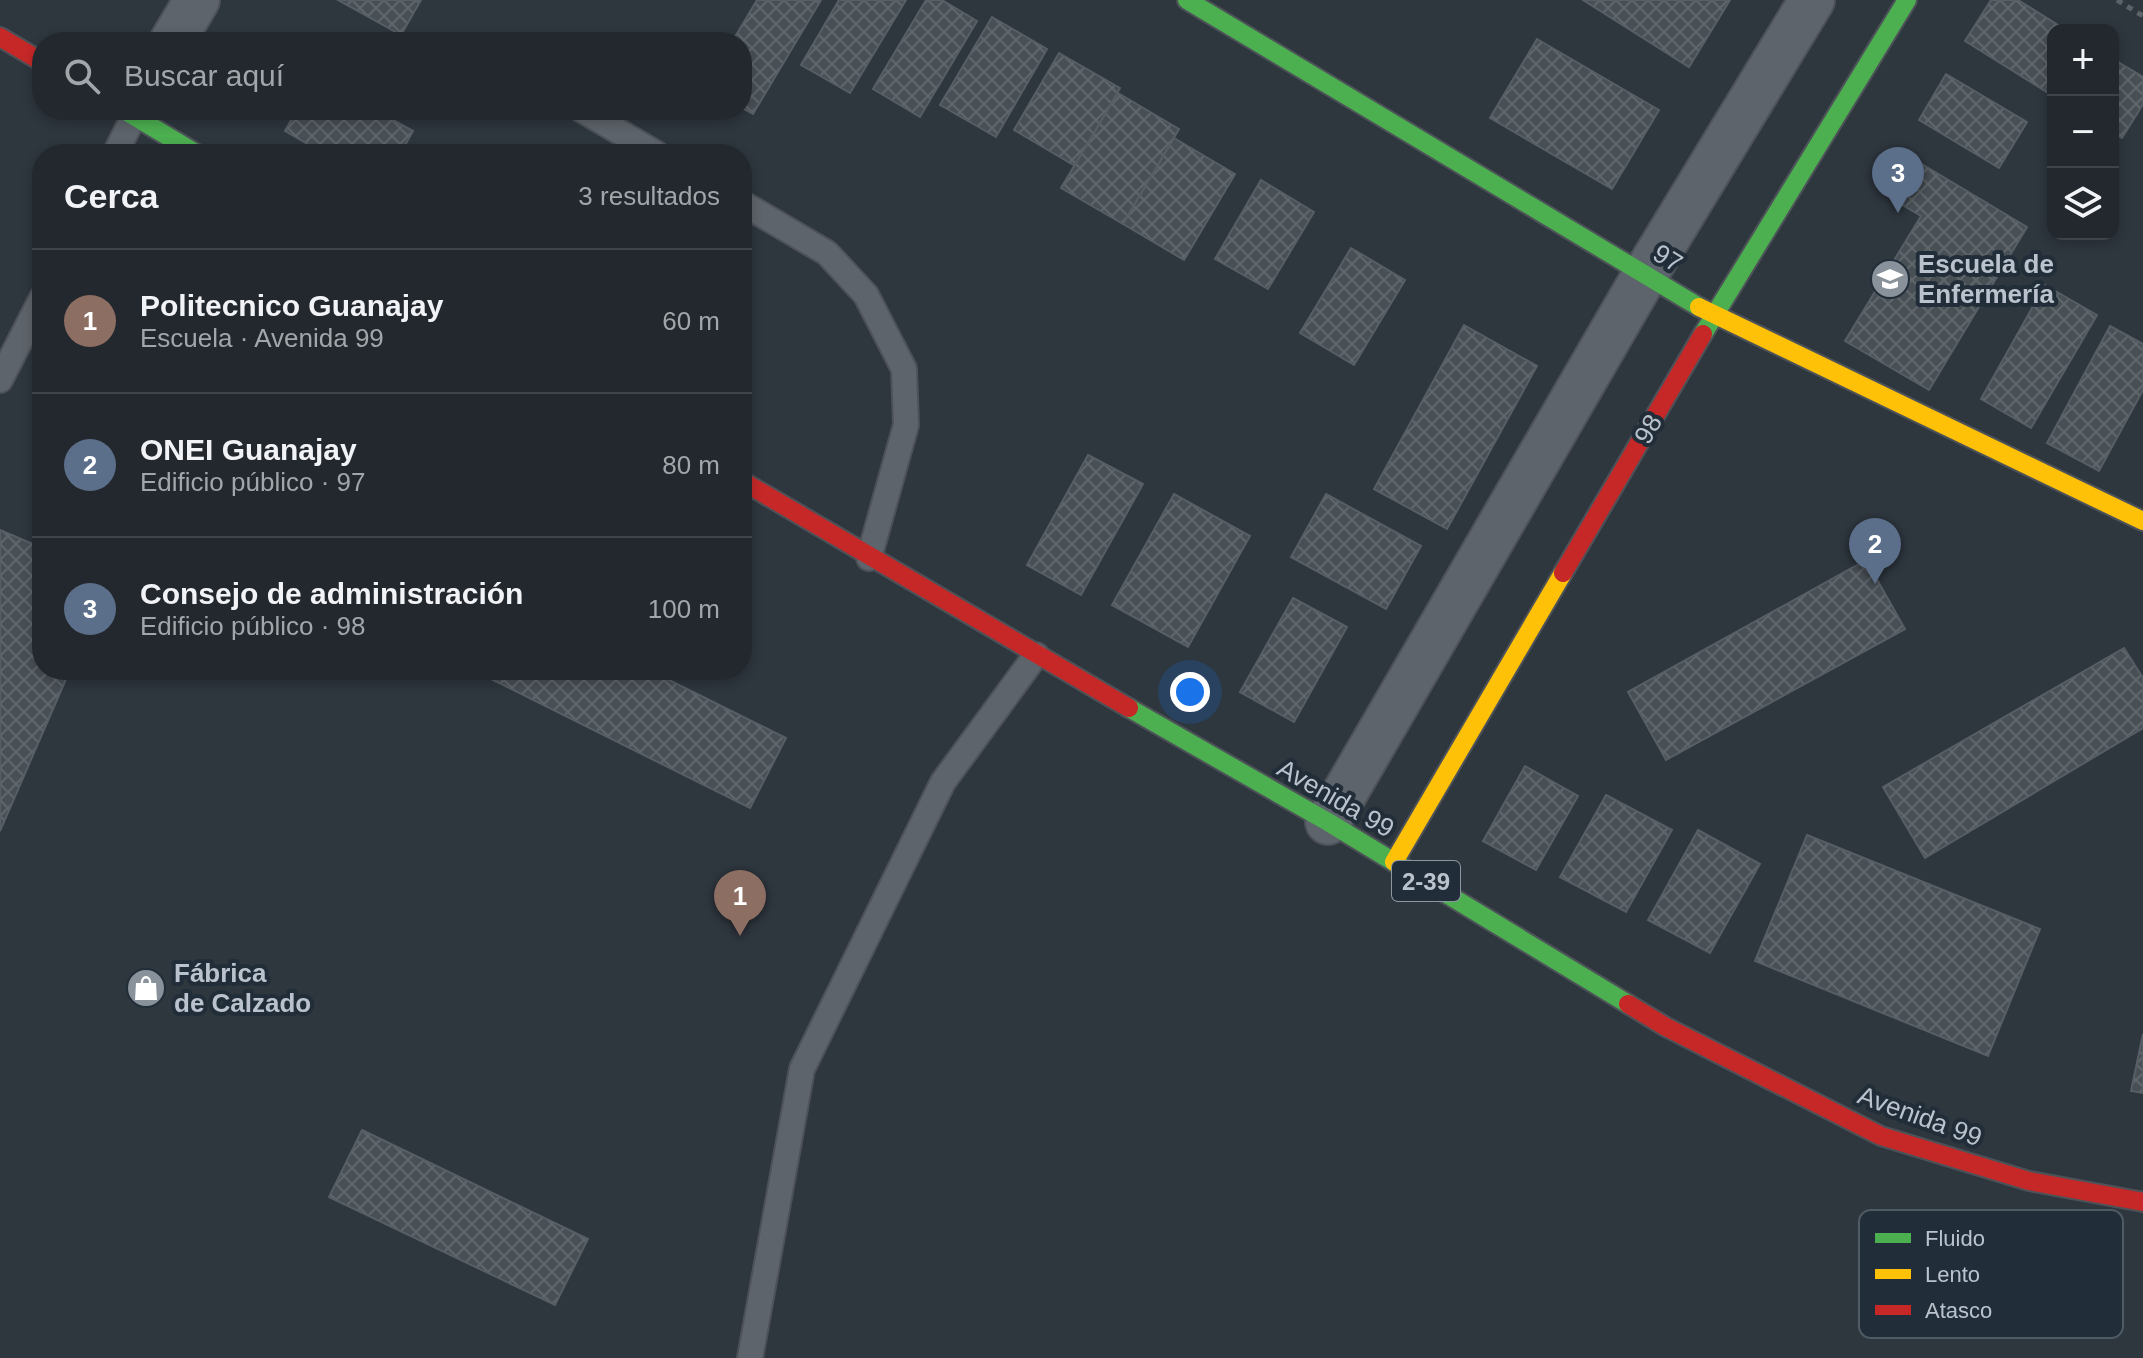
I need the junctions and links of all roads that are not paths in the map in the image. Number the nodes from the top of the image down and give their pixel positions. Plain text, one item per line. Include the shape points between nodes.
1 (197, 0) edge
2 (1187, 0) edge
3 (1812, 0) edge
4 (1907, 0) edge
5 (178, 32) edge
6 (0, 37) edge
7 (32, 56) edge
8 (599, 120) edge
9 (128, 123) edge
10 (175, 144) edge
11 (640, 144) edge
12 (752, 209) edge
13 (1645, 275) junction
14 (1714, 316) junction
15 (32, 318) edge
16 (0, 380) edge
17 (752, 487) edge
18 (2143, 521) edge
19 (869, 558) junction
20 (1036, 655) junction
21 (1328, 822) junction
22 (1394, 862) junction
23 (2143, 1202) edge
24 (750, 1358) edge

1 - 5 street
2 - 13 street, 97
3 - 13 street
4 - 14 street, 98
6 - 7 street
8 - 11 lane
9 - 10 street
12 - 19 lane via 827,253 866,295 904,369 906,425
13 - 14 street, 97
13 - 21 street
14 - 18 street, 97
14 - 22 street, 98
15 - 16 lane
17 - 19 street, Avenida 99 / 2-39
19 - 20 street, Avenida 99 / 2-39
20 - 21 street, Avenida 99 / 2-39
20 - 24 lane via 943,782 802,1069
21 - 22 street, Avenida 99 / 2-39
22 - 23 street, Avenida 99 / 2-39 via 1666,1027 1881,1136 2029,1181

